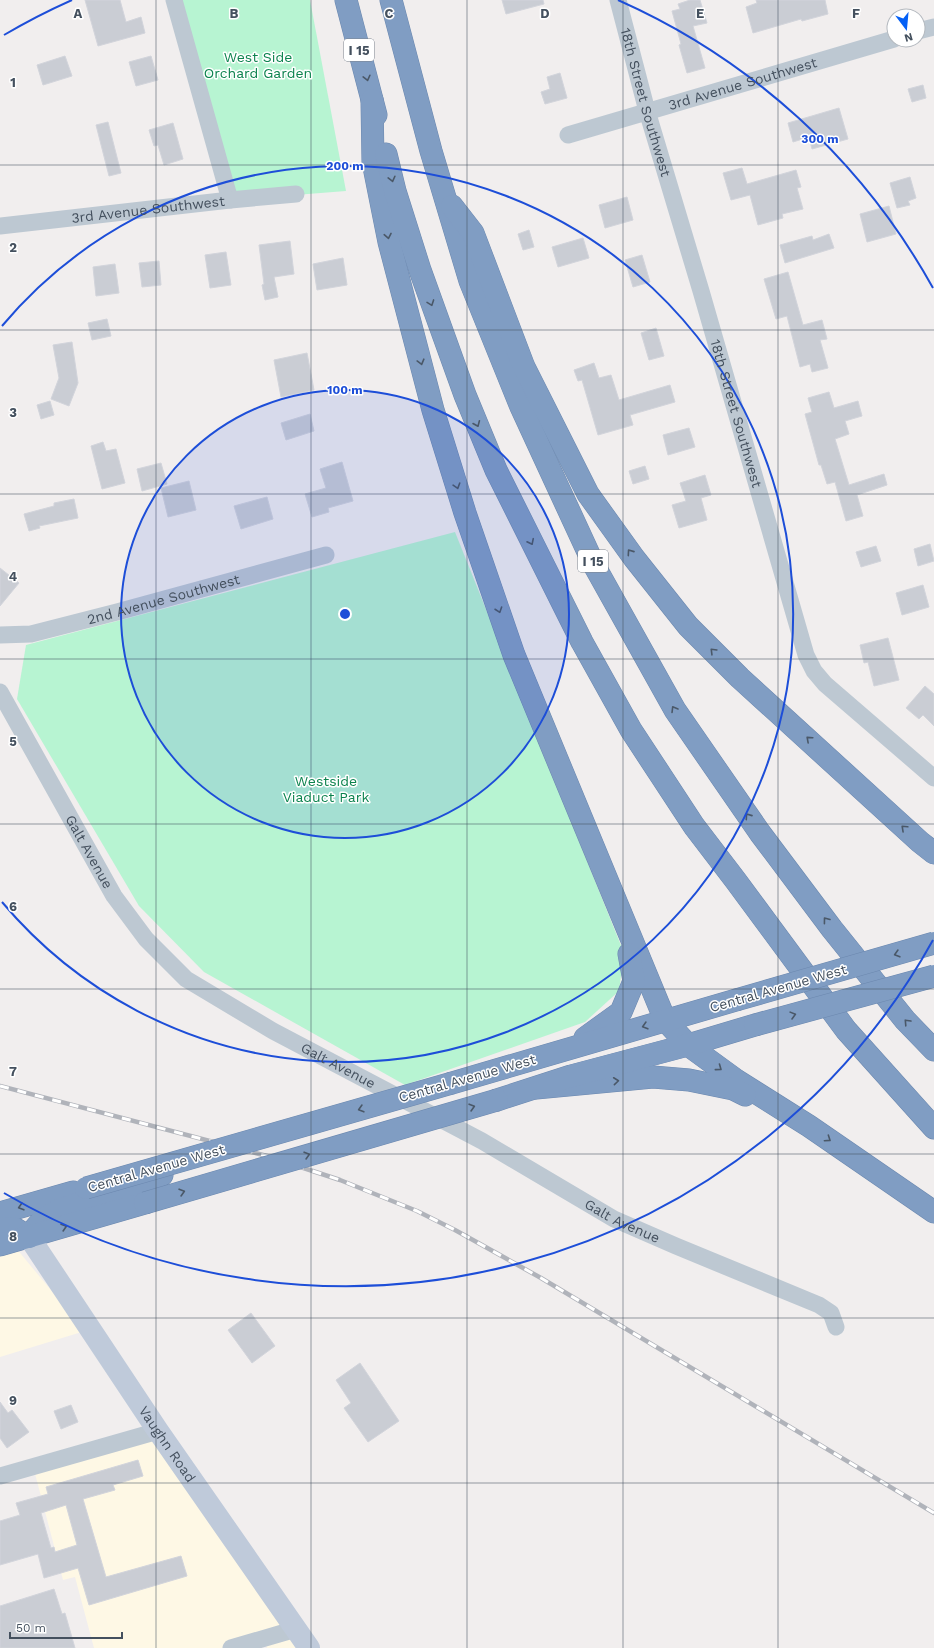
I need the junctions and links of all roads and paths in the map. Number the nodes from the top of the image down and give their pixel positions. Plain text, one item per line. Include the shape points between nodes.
1 (174, 0) edge
2 (346, 0) edge
3 (392, 0) edge
4 (618, 0) edge
5 (886, 41) edge
6 (372, 100) junction
7 (647, 111) junction
8 (568, 135) dead end
9 (296, 194) dead end
10 (444, 196) junction
11 (230, 200) junction
12 (0, 226) edge
13 (326, 555) dead end
14 (0, 634) edge
15 (0, 692) edge
16 (934, 778) edge
17 (934, 853) edge
18 (623, 920) junction
19 (934, 943) edge
20 (934, 976) edge
21 (665, 1020) junction
22 (688, 1045) junction
23 (572, 1047) junction
24 (934, 1050) edge
25 (536, 1088) junction
26 (809, 1126) junction
27 (934, 1128) edge
28 (92, 1193) junction
29 (934, 1212) edge
30 (0, 1213) edge
31 (0, 1228) edge
32 (29, 1237) junction
33 (0, 1245) edge
34 (836, 1327) dead end
35 (158, 1431) junction
36 (0, 1476) edge
37 (296, 1629) junction
38 (232, 1648) edge
39 (309, 1648) edge

1 - 11 street
2 -> 6 highway, I 15
3 - 10 highway, I 15
4 - 7 street, 18th Street Southwest
5 - 7 street, 3rd Avenue Southwest
6 -> 18 highway via 373,162 389,242 451,469 514,655
6 -> 27 highway, I 15 via 395,191 465,395 496,470 582,642 631,730 694,826 846,1030
7 - 8 street, 3rd Avenue Southwest
7 - 16 street, 18th Street Southwest via 806,655 824,684
9 - 11 street, 3rd Avenue Southwest
17 -> 10 highway via 688,626 634,558 588,494 524,367 474,233
24 -> 10 highway, I 15 via 905,1020 832,929 760,833 675,710 594,565 521,407 470,281
11 - 12 street, 3rd Avenue Southwest
13 - 14 street, 2nd Avenue Southwest via 31,634
15 - 34 street, Galt Avenue via 114,896 146,939 186,979 273,1031 482,1141 614,1219 819,1305 831,1313
18 - 21 highway
18 - 23 highway via 634,980 621,1012
19 -> 21 highway, Central Avenue West, bridge
22 -> 20 highway, Central Avenue West, bridge
21 - 22 highway
21 -> 23 highway, Central Avenue West
22 - 25 highway, Central Avenue West via 571,1076
22 -> 26 highway via 736,1080
23 -> 28 highway, Central Avenue West, bridge via 212,1152
25 -> 26 highway via 653,1077 689,1080 733,1089
32 -> 25 highway, Central Avenue West, bridge
26 -> 29 highway
28 -> 30 highway, Central Avenue West
28 - 32 highway via 49,1215 37,1225
31 - 32 highway via 16,1230
32 - 33 highway, Central Avenue West
32 - 35 main road, Vaughn Road
35 - 36 street
35 - 37 main road, Vaughn Road
37 - 38 street
37 - 39 main road, Vaughn Road

